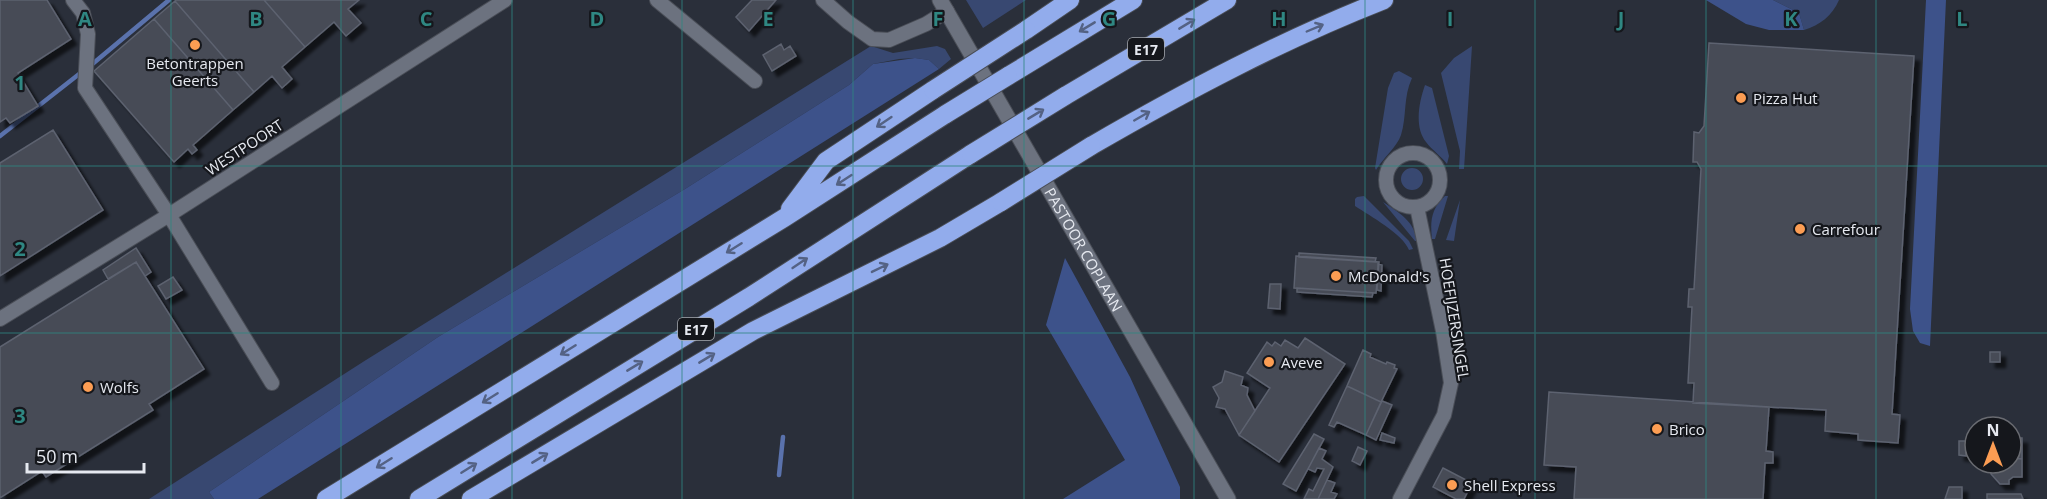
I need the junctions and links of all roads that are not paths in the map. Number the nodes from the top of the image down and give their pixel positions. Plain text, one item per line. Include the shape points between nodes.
1 (73, 0) edge
2 (505, 0) edge
3 (657, 0) edge
4 (824, 0) edge
5 (1070, 0) edge
6 (1133, 0) edge
7 (1227, 0) edge
8 (1383, 0) edge
9 (943, 6) edge
10 (755, 81) dead end
11 (1417, 207) junction
12 (169, 215) junction
13 (784, 218) junction
14 (0, 319) edge
15 (272, 383) dead end
16 (326, 499) edge
17 (419, 499) edge
18 (471, 499) edge
19 (1228, 499) edge
20 (1400, 499) edge

1 - 12 street via 83,13 88,34 85,88
2 - 12 street, WESTPOORT
3 - 10 street
4 - 9 street via 872,39 889,40 910,32
5 -> 13 highway, bridge via 826,161
6 -> 13 highway, bridge
17 -> 7 highway, E17, bridge via 749,297 970,154
18 -> 8 highway, bridge via 753,331 940,238 1157,107 1263,52
9 - 19 street, PASTOOR COPLAAN
11 - 11 street via 1431,200 1439,187 1438,171 1428,158 1403,154 1390,166 1385,183 1399,204
11 - 20 street, HOEFIJZERSINGEL via 1451,383 1444,416
12 - 14 street, WESTPOORT
12 - 15 street
13 -> 16 highway

